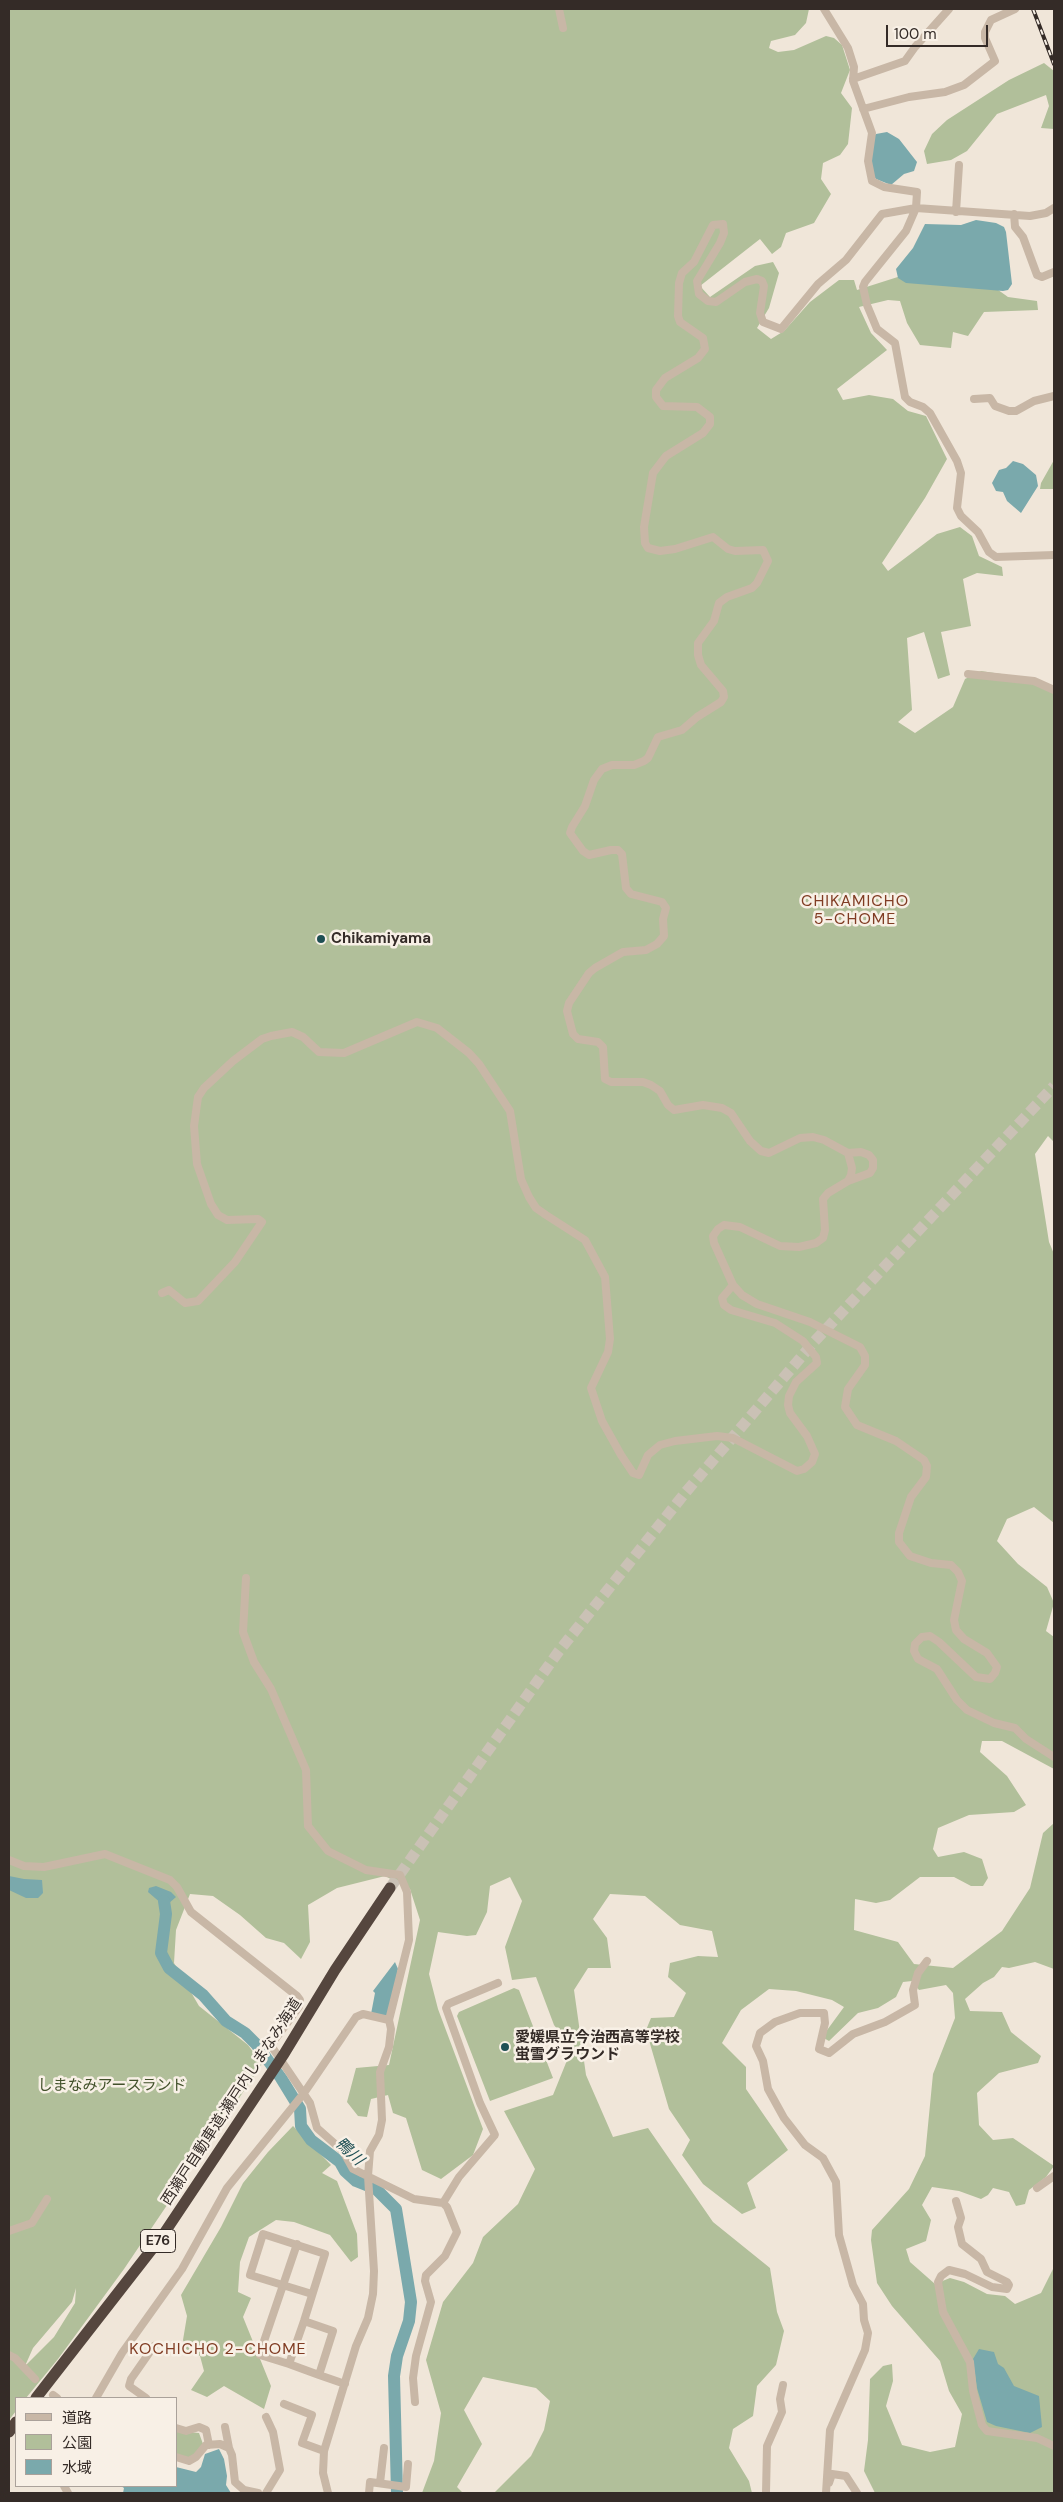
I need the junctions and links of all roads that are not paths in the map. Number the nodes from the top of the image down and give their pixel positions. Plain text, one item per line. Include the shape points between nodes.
1 (559, 9) edge
2 (824, 9) edge
3 (949, 9) edge
4 (1014, 9) edge
5 (563, 28) dead end
6 (853, 79) junction
7 (863, 109) junction
8 (959, 165) dead end
9 (916, 208) junction
10 (1054, 208) edge
11 (956, 212) junction
12 (1014, 214) junction
13 (1054, 272) edge
14 (1054, 396) edge
15 (974, 399) dead end
16 (1054, 555) edge
17 (968, 674) dead end
18 (1054, 690) edge
19 (848, 1154) junction
20 (848, 1181) junction
21 (733, 1285) junction
22 (162, 1293) dead end
23 (246, 1578) dead end
24 (1054, 1757) edge
25 (9, 1860) edge
26 (390, 1888) tunnel mouth
27 (927, 1961) dead end
28 (498, 1983) dead end
29 (389, 2020) junction
30 (304, 2093) junction
31 (368, 2176) junction
32 (1054, 2176) edge
33 (1037, 2188) dead end
34 (47, 2200) dead end
35 (956, 2200) dead end
36 (443, 2203) junction
37 (9, 2231) edge
38 (297, 2244) junction
39 (284, 2286) junction
40 (312, 2294) junction
41 (304, 2321) junction
42 (154, 2346) dead end
43 (9, 2355) edge
44 (289, 2364) junction
45 (319, 2375) junction
46 (35, 2379) dead end
47 (345, 2384) junction
48 (783, 2385) dead end
49 (37, 2397) edge
50 (97, 2397) edge
51 (144, 2397) edge
52 (415, 2402) dead end
53 (284, 2404) dead end
54 (266, 2417) dead end
55 (225, 2427) dead end
56 (178, 2429) edge
57 (209, 2445) junction
58 (1054, 2446) edge
59 (229, 2448) junction
60 (384, 2448) dead end
61 (324, 2451) junction
62 (178, 2458) edge
63 (408, 2464) dead end
64 (375, 2483) junction
65 (396, 2489) edge
66 (826, 2491) edge
67 (258, 2493) edge
68 (266, 2493) edge
69 (328, 2493) edge
70 (369, 2493) edge
71 (766, 2493) edge
72 (857, 2493) edge

1 - 5 street
2 - 6 street via 848,48 854,67
3 - 6 street via 905,62
4 - 7 street via 991,20 985,38 995,61 964,85
6 - 7 street
7 - 9 street via 872,133 868,161 872,181 884,187 917,192
8 - 11 street
9 - 11 street
9 - 16 street via 906,231 865,282 867,305 877,328 895,343 905,396 930,413 957,461 961,473 957,508 961,516 978,532 989,552 996,557
9 - 19 street via 882,214 846,260 818,284 781,329 763,322 760,313 764,286 758,279 744,282 716,302 708,302 699,294 697,281 720,243 723,224 713,224 694,262 680,277 680,322 703,338 705,349 698,358 665,378 656,390 656,397 663,406 697,406 710,417 710,424 703,433 666,456 653,473 644,527 645,543 648,548 660,551 713,536 735,551 764,550 768,561 752,588 722,600 714,621 698,643 701,665 723,691 724,698 682,730 658,737 644,761 602,769 570,833 582,851 589,855 618,850 622,854 626,888 631,894 662,902 666,908 664,936 657,944 646,950 623,952 595,968 569,1003 574,1034 578,1039 598,1042 603,1047 605,1079 651,1085 660,1091 674,1110 703,1105 722,1108 734,1117 761,1151 769,1153 800,1138 813,1137
10 - 12 street via 1030,216
11 - 12 street
12 - 13 street via 1015,227 1023,237 1037,275 1042,278
14 - 15 street via 1010,411 995,406 990,398
17 - 18 street via 1034,682
19 - 20 street via 852,1168
19 - 20 street via 861,1152 874,1160 870,1173
20 - 21 street via 823,1199 825,1230 823,1238 816,1243 790,1248 740,1228 724,1225 718,1229 714,1243
21 - 22 street via 722,1298 724,1304 731,1310 775,1323 803,1341 816,1357 817,1363 796,1382 788,1405 790,1413 808,1436 815,1454 812,1462 797,1471 733,1438 717,1436 660,1445 648,1455 639,1475 633,1473 602,1421 591,1388 608,1352 610,1339 605,1277 585,1240 536,1208 529,1197 514,1148 513,1120 503,1098 469,1053 437,1028 423,1022 413,1023 344,1053 318,1052 303,1037 292,1032 262,1039 204,1088 198,1097 194,1126 201,1178 211,1204 218,1215 227,1220 258,1219 262,1222 235,1262 198,1301 185,1303 169,1290
21 - 24 street via 757,1304 810,1322 860,1347 865,1365 848,1389 845,1407 857,1425 896,1441 924,1460 927,1466 926,1477 911,1496 899,1542 910,1556 951,1566 958,1572 962,1581 954,1620 956,1630 987,1653 997,1667 990,1679 976,1677 930,1636 922,1637 915,1644 914,1651 918,1659 937,1669 967,1710 994,1723 1015,1728 1026,1740
23 - 29 street via 243,1632 306,1770 308,1826 335,1856 366,1870 400,1875 404,1882 409,1940
25 - 30 street via 39,1867 105,1854 170,1880 192,1912 300,2000 299,2007 272,2047
26 - 49 highway, 西瀬戸自動車道;瀬戸内しまなみ海道 / E76 via 163,2235
27 - 66 street via 918,1973 913,1990 915,2006 853,2034 829,2053 818,2048 825,2023 824,2013 800,2013 775,2022 760,2034 756,2046 763,2061 768,2089 784,2118 804,2145 823,2158 836,2182 839,2235 853,2285 863,2304 868,2333 865,2350 830,2430
28 - 36 street via 448,2004 446,2008 480,2103 496,2135 459,2178
29 - 30 street via 363,2014 356,2017
29 - 31 street via 391,2038 380,2072 382,2120 379,2135 370,2151
30 - 31 street via 317,2128 343,2151 353,2169
30 - 50 street via 227,2188 182,2269 122,2353
31 - 36 street via 414,2199
31 - 47 street via 374,2272 372,2294 368,2318
32 - 33 street
34 - 37 street via 32,2223
35 - 58 street via 961,2218 958,2227 962,2244 981,2259 988,2272 1009,2285 1007,2289 992,2287 949,2270 938,2282 943,2312 970,2362 972,2391 982,2425 987,2431 1037,2438
36 - 52 street via 457,2232 445,2256 426,2275 431,2302 416,2356 413,2378
38 - 39 street
38 - 39 street via 263,2234 250,2275
38 - 40 street via 325,2254
39 - 40 street
39 - 44 street via 260,2354
40 - 41 street
41 - 44 street
41 - 45 street via 333,2331
42 - 51 street via 128,2386
43 - 46 street via 16,2358
44 - 45 street
45 - 47 street
47 - 61 street
48 - 71 street via 782,2412 767,2446
53 - 61 street via 312,2415 302,2443
54 - 68 street via 273,2432 280,2470
55 - 59 street
56 - 57 street via 186,2431 199,2426 206,2430
57 - 59 street via 220,2444
57 - 62 street via 189,2461
59 - 67 street via 236,2482 244,2490
60 - 64 street
61 - 69 street
63 - 65 street via 406,2486
64 - 65 street
64 - 70 street
66 - 72 street via 832,2474 846,2476

